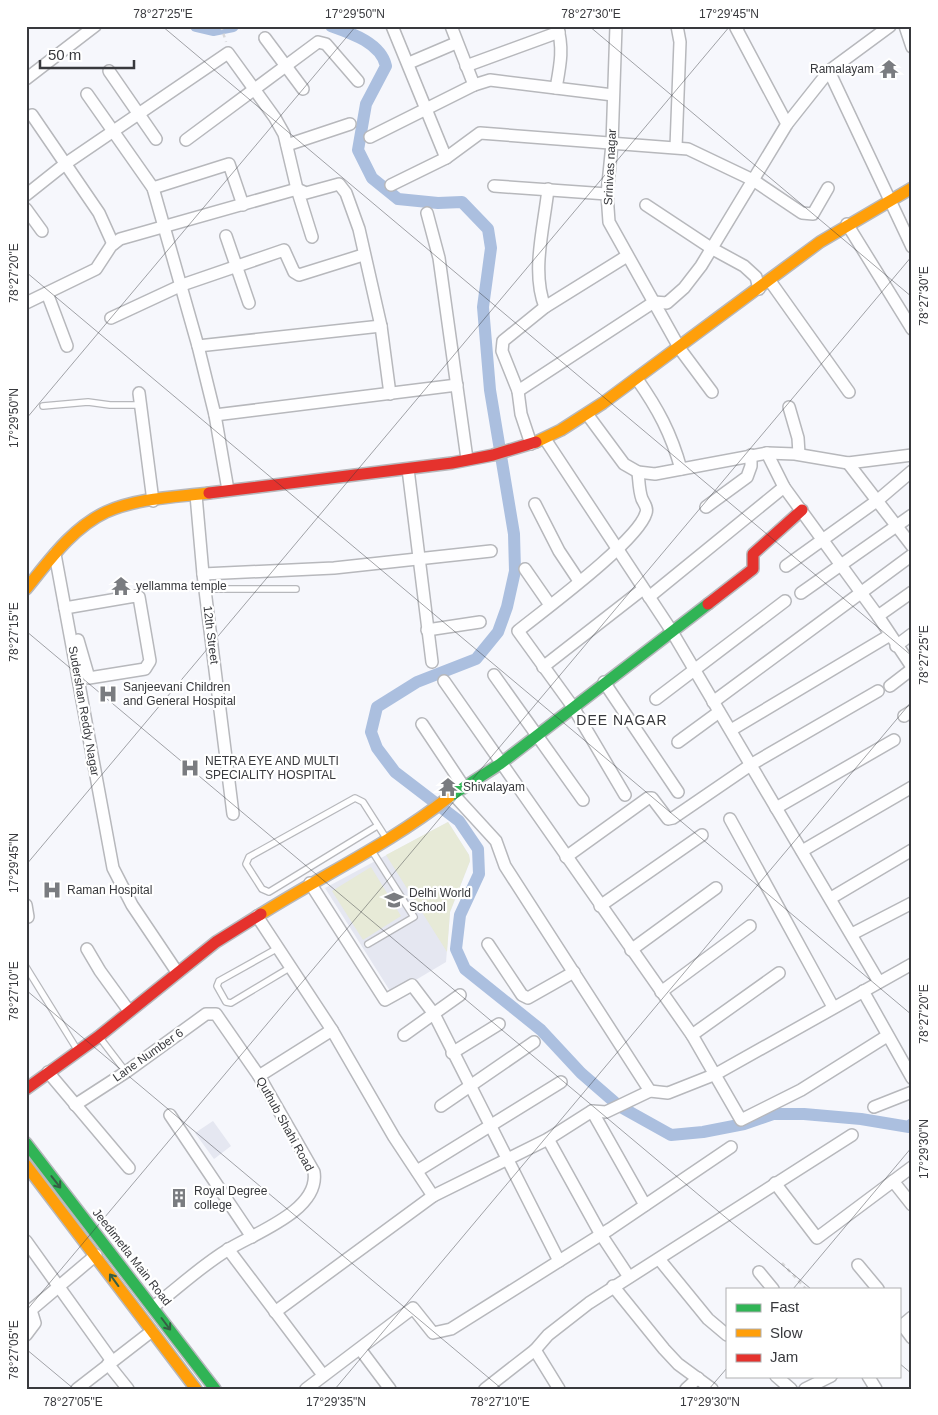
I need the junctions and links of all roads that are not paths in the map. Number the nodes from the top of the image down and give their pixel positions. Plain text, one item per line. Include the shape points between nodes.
1 (95, 26) edge
2 (392, 26) edge
3 (450, 26) edge
4 (616, 26) edge
5 (677, 26) edge
6 (890, 26) edge
7 (905, 26) edge
8 (737, 27) edge
9 (558, 29) edge
10 (266, 38) dead end
11 (456, 43) junction
12 (912, 47) edge
13 (409, 64) junction
14 (287, 66) junction
15 (466, 66) junction
16 (109, 71) dead end
17 (829, 71) junction
18 (26, 79) edge
19 (358, 81) dead end
20 (474, 85) junction
21 (556, 88) junction
22 (255, 89) junction
23 (304, 89) dead end
24 (87, 94) dead end
25 (613, 95) junction
26 (425, 108) junction
27 (139, 113) junction
28 (32, 115) dead end
29 (350, 124) dead end
30 (787, 124) junction
31 (113, 132) junction
32 (370, 137) dead end
33 (156, 139) dead end
34 (186, 140) dead end
35 (612, 144) junction
36 (288, 145) junction
37 (676, 147) junction
38 (446, 158) junction
39 (65, 164) junction
40 (753, 180) junction
41 (391, 185) dead end
42 (494, 186) dead end
43 (153, 188) junction
44 (828, 188) dead end
45 (912, 188) edge
46 (297, 189) junction
47 (548, 190) junction
48 (607, 194) junction
49 (26, 195) edge
50 (890, 200) junction
51 (646, 204) dead end
52 (243, 205) junction
53 (26, 208) edge
54 (427, 213) dead end
55 (847, 224) junction
56 (164, 227) junction
57 (42, 231) dead end
58 (226, 236) dead end
59 (312, 237) dead end
60 (113, 244) junction
61 (912, 247) edge
62 (711, 248) junction
63 (363, 254) junction
64 (627, 256) junction
65 (237, 267) junction
66 (770, 281) junction
67 (182, 284) junction
68 (759, 290) junction
69 (48, 294) junction
70 (654, 302) junction
71 (26, 303) edge
72 (249, 303) dead end
73 (545, 307) junction
74 (111, 318) dead end
75 (381, 326) junction
76 (912, 329) edge
77 (67, 346) dead end
78 (198, 346) junction
79 (680, 349) junction
80 (637, 379) junction
81 (457, 385) junction
82 (518, 391) junction
83 (712, 392) dead end
84 (849, 392) dead end
85 (390, 394) junction
86 (140, 399) joint
87 (43, 406) dead end
88 (788, 407) dead end
89 (587, 414) junction
90 (215, 415) junction
91 (545, 438) junction
92 (531, 444) junction
93 (767, 453) junction
94 (799, 454) junction
95 (751, 455) junction
96 (912, 455) edge
97 (467, 460) junction
98 (848, 463) junction
99 (408, 469) junction
100 (681, 469) junction
101 (912, 471) edge
102 (638, 472) junction
103 (784, 487) junction
104 (228, 490) junction
105 (196, 495) junction
106 (878, 500) junction
107 (153, 501) junction
108 (534, 504) dead end
109 (706, 507) dead end
110 (802, 510) junction
111 (912, 515) edge
112 (897, 526) junction
113 (823, 539) junction
114 (912, 546) edge
115 (617, 549) junction
116 (491, 550) dead end
117 (56, 554) junction
118 (912, 555) edge
119 (418, 559) junction
120 (841, 564) junction
121 (786, 566) dead end
122 (525, 569) dead end
123 (203, 574) junction
124 (579, 580) junction
125 (26, 589) edge
126 (205, 589) junction
127 (296, 589) dead end
128 (912, 592) edge
129 (646, 593) junction
130 (801, 593) dead end
131 (861, 593) junction
132 (785, 601) dead end
133 (550, 605) junction
134 (71, 616) junction
135 (878, 616) junction
136 (480, 622) dead end
137 (427, 630) junction
138 (671, 630) junction
139 (912, 634) edge
140 (890, 635) junction
141 (896, 646) junction
142 (432, 662) dead end
143 (543, 667) junction
144 (912, 668) edge
145 (694, 670) junction
146 (494, 675) dead end
147 (444, 681) dead end
148 (604, 682) junction
149 (890, 686) dead end
150 (878, 692) dead end
151 (656, 700) dead end
152 (713, 702) junction
153 (573, 707) junction
154 (719, 712) junction
155 (422, 724) dead end
156 (731, 730) junction
157 (538, 737) junction
158 (894, 740) dead end
159 (678, 742) dead end
160 (500, 764) junction
161 (752, 764) junction
162 (464, 787) junction
163 (912, 787) edge
164 (678, 792) dead end
165 (453, 794) junction
166 (625, 794) dead end
167 (583, 800) dead end
168 (776, 808) junction
169 (233, 814) dead end
170 (730, 819) dead end
171 (377, 826) junction
172 (702, 835) dead end
173 (386, 840) junction
174 (370, 849) junction
175 (912, 850) edge
176 (802, 851) junction
177 (566, 857) junction
178 (310, 883) junction
179 (716, 888) dead end
180 (831, 898) junction
181 (912, 903) edge
182 (26, 905) edge
183 (600, 906) junction
184 (257, 916) junction
185 (28, 917) dead end
186 (750, 926) dead end
187 (852, 934) junction
188 (368, 944) dead end
189 (488, 944) dead end
190 (278, 948) junction
191 (87, 949) dead end
192 (630, 950) junction
193 (912, 964) edge
194 (26, 967) edge
195 (291, 967) junction
196 (178, 972) junction
197 (574, 972) junction
198 (779, 973) dead end
199 (879, 982) junction
200 (863, 991) junction
201 (660, 992) junction
202 (460, 995) dead end
203 (833, 1008) junction
204 (130, 1011) junction
205 (434, 1014) junction
206 (221, 1018) joint
207 (499, 1024) dead end
208 (332, 1030) junction
209 (404, 1034) dead end
210 (692, 1035) junction
211 (888, 1036) junction
212 (98, 1037) junction
213 (534, 1042) dead end
214 (78, 1051) junction
215 (452, 1053) junction
216 (908, 1061) edge
217 (48, 1072) junction
218 (126, 1072) junction
219 (716, 1074) junction
220 (259, 1076) junction
221 (912, 1078) edge
222 (561, 1082) dead end
223 (470, 1088) junction
224 (26, 1089) edge
225 (650, 1091) junction
226 (912, 1092) edge
227 (75, 1105) junction
228 (441, 1106) dead end
229 (874, 1107) dead end
230 (592, 1111) junction
231 (170, 1115) dead end
232 (490, 1126) junction
233 (852, 1135) dead end
234 (548, 1139) junction
235 (26, 1143) edge
236 (732, 1146) dead end
237 (508, 1160) junction
238 (26, 1165) edge
239 (912, 1167) edge
240 (129, 1168) dead end
241 (417, 1171) junction
242 (893, 1181) junction
243 (775, 1183) junction
244 (433, 1196) junction
245 (645, 1205) junction
246 (912, 1205) edge
247 (600, 1233) junction
248 (252, 1237) junction
249 (26, 1240) edge
250 (228, 1249) junction
251 (96, 1256) junction
252 (659, 1259) junction
253 (559, 1261) junction
254 (858, 1265) dead end
255 (759, 1272) dead end
256 (629, 1276) junction
257 (613, 1286) junction
258 (58, 1288) junction
259 (772, 1288) edge
260 (877, 1288) edge
261 (153, 1307) junction
262 (29, 1308) edge
263 (275, 1312) junction
264 (904, 1321) edge
265 (152, 1331) junction
266 (726, 1334) edge
267 (26, 1335) edge
268 (912, 1338) edge
269 (360, 1349) junction
270 (535, 1350) junction
271 (110, 1362) junction
272 (323, 1375) junction
273 (698, 1378) junction
274 (778, 1378) edge
275 (827, 1378) edge
276 (869, 1378) edge
277 (77, 1389) edge
278 (128, 1389) edge
279 (196, 1389) edge
280 (215, 1389) edge
281 (306, 1389) edge
282 (390, 1389) edge
283 (485, 1389) edge
284 (560, 1389) edge
285 (686, 1389) edge
286 (712, 1389) edge
287 (791, 1389) edge
288 (805, 1389) edge
289 (876, 1389) edge

1 - 18 street
2 - 13 street
3 - 11 street
4 - 25 street, Srinivas nagar
5 - 37 street via 680,42
6 - 17 street
7 - 12 street
8 - 30 street
9 - 15 street
9 - 21 street via 562,55
10 - 14 street
11 - 13 street
11 - 15 street
13 - 26 street
14 - 19 street via 312,46 323,42
14 - 22 street
14 - 23 street
15 - 20 street
16 - 27 street
17 - 30 street
17 - 50 street
20 - 21 street via 490,80
20 - 26 street
21 - 25 street
22 - 27 street via 228,53
22 - 34 street
22 - 36 street via 275,118
24 - 31 street
25 - 35 street, Srinivas nagar
26 - 32 street
26 - 38 street
27 - 31 street
27 - 33 street
28 - 39 street
29 - 36 street
30 - 40 street
31 - 39 street
31 - 43 street
35 - 37 street
35 - 38 street via 480,133
35 - 48 street, Srinivas nagar
36 - 46 street
37 - 40 street via 688,149
38 - 41 street
39 - 49 street
39 - 60 street via 99,213
40 - 44 street via 810,216
40 - 62 street
42 - 47 street
43 - 52 street via 229,164
43 - 56 street
45 - 50 street
46 - 52 street
46 - 59 street
46 - 63 street via 306,193 334,184 342,187 359,229
47 - 48 street
47 - 73 street via 538,274
48 - 64 street, Srinivas nagar via 609,222
50 - 55 street
50 - 61 street
51 - 62 street
52 - 56 street
53 - 57 street
54 - 81 street via 439,258
55 - 66 street
55 - 76 street
56 - 60 street via 120,239
56 - 67 street
58 - 65 street
60 - 69 street via 96,269
62 - 68 street via 756,276
62 - 70 street via 684,288 667,303
63 - 65 street via 299,275 294,272 284,250
63 - 75 street
64 - 70 street, Srinivas nagar
64 - 73 street
65 - 67 street
65 - 72 street
66 - 68 street
66 - 84 street
67 - 74 street
67 - 78 street
68 - 79 street
69 - 71 street
69 - 77 street
70 - 79 street, Srinivas nagar
70 - 82 street
73 - 82 street via 503,340 502,351
75 - 78 street
75 - 85 street
78 - 90 street
79 - 80 street
79 - 83 street, Srinivas nagar
80 - 89 street
80 - 100 street via 659,411 673,440
81 - 85 street
81 - 97 street
82 - 92 street via 521,414
85 - 90 street
86 - 87 lane via 110,405 88,402
86 - 107 street
88 - 94 street via 798,438
89 - 91 street
89 - 102 street via 624,464
90 - 104 street
91 - 92 street
91 - 115 street
92 - 97 street
93 - 94 street
93 - 95 street
93 - 103 street
94 - 98 street
95 - 100 street
95 - 109 street via 747,476
96 - 98 street
97 - 99 street
98 - 106 street
99 - 104 street
99 - 119 street
100 - 102 street via 655,474
101 - 106 street
102 - 115 street via 646,513
103 - 110 street
103 - 129 street
104 - 105 street
105 - 107 street
105 - 123 street, 12th Street
106 - 112 street
106 - 113 street
107 - 117 street via 97,517
108 - 124 street
110 - 113 street
110 - 138 street via 754,554 753,569
111 - 112 street
112 - 114 street
112 - 120 street
113 - 120 street
113 - 121 street
115 - 124 street
115 - 129 street
116 - 119 street
117 - 125 street
117 - 134 street, Sudershan Reddy Nagar
118 - 131 street
119 - 123 street via 334,568
119 - 137 street
120 - 130 street
120 - 131 street
122 - 133 street
123 - 126 street, 12th Street
124 - 133 street
126 - 127 lane
126 - 169 street, 12th Street
128 - 135 street
129 - 138 street
129 - 143 street
131 - 135 street
131 - 152 street
132 - 145 street
133 - 143 street via 518,631
134 - 134 street via 139,597 149,666 89,678
134 - 196 street, Sudershan Reddy Nagar via 113,868 132,905
135 - 140 street
136 - 137 street
137 - 142 street
138 - 145 street
138 - 148 street
139 - 141 street
140 - 141 street
140 - 156 street
141 - 144 street
143 - 153 street
144 - 149 street
145 - 151 street
145 - 152 street
146 - 157 street
147 - 160 street
148 - 153 street
148 - 164 street
150 - 161 street
152 - 154 street
153 - 157 street
153 - 166 street
154 - 156 street
154 - 159 street
155 - 162 street
156 - 161 street
157 - 160 street
157 - 167 street
158 - 168 street
160 - 162 street
160 - 177 street
161 - 168 street
161 - 177 street via 670,820 652,798 648,798
162 - 165 street
163 - 176 street
165 - 173 street via 415,824
165 - 197 street via 496,841 504,866
168 - 176 street
170 - 203 street
171 - 171 lane via 362,802 355,798 249,857 246,864 262,889 269,892
171 - 173 lane
172 - 183 street
173 - 174 street
174 - 178 street
174 - 188 lane via 414,917
175 - 180 street
176 - 180 street
177 - 183 street
178 - 184 street
178 - 205 street via 385,1000 412,985
179 - 192 street
180 - 187 street
181 - 187 street
182 - 185 street
183 - 192 street
184 - 190 street
184 - 196 street
186 - 201 street
187 - 199 street
189 - 197 street via 522,995 528,998
190 - 195 street
190 - 195 lane via 219,981 218,986 226,1002 231,1003
191 - 204 street
192 - 201 street
193 - 199 street
194 - 214 lane
195 - 208 street
196 - 204 street
197 - 225 street
198 - 210 street
199 - 200 street
200 - 203 street
200 - 211 street
201 - 210 street
202 - 205 street
203 - 219 street
204 - 212 street
205 - 209 street
205 - 215 street
206 - 218 street, Lane Number 6 via 216,1014 206,1014
206 - 220 street, Quthub Shahi Road
207 - 215 street
208 - 220 street
208 - 241 street
210 - 219 street
211 - 216 street
211 - 219 street via 801,1090 741,1120
212 - 214 street
212 - 218 lane
213 - 223 street
214 - 217 street
215 - 223 street
216 - 221 street
217 - 224 street
217 - 227 street
218 - 227 street, Lane Number 6
219 - 225 street via 668,1093
220 - 248 street, Quthub Shahi Road via 314,1172 315,1181 308,1197 285,1217
222 - 232 street
223 - 228 street
223 - 232 street
225 - 230 street via 606,1112
226 - 229 street
227 - 240 street
230 - 234 street
230 - 245 street
231 - 248 street
232 - 237 street
232 - 241 street
233 - 243 street
234 - 237 street
234 - 247 street
235 -> 261 street, Jeedimetla Main Road
236 - 245 street
237 - 244 street
237 - 253 street
238 - 251 street
239 - 242 street
241 - 244 street
242 - 243 street via 817,1238
242 - 246 street
243 - 252 street
244 - 263 street
245 - 247 street
247 - 253 street
247 - 256 street
248 - 250 street, Quthub Shahi Road
249 - 258 street
250 - 261 street, Quthub Shahi Road
250 - 263 street
251 - 258 street
265 -> 251 street
252 - 256 street
252 - 266 street via 708,1319
253 - 269 street via 451,1329 433,1333 413,1308
254 - 260 street
255 - 259 street
256 - 257 street
257 - 270 street via 561,1324
257 - 273 street via 664,1350
258 - 262 street
258 - 271 street
261 -> 280 street, Jeedimetla Main Road
262 - 267 street via 35,1323
263 - 272 street
264 - 268 street
265 - 271 street
265 - 279 street
269 - 272 street
269 - 282 street
270 - 283 street
270 - 284 street
271 - 277 street
271 - 278 street
272 - 281 street
273 - 285 street
273 - 286 street
274 - 287 street
275 - 288 street
276 - 289 street

